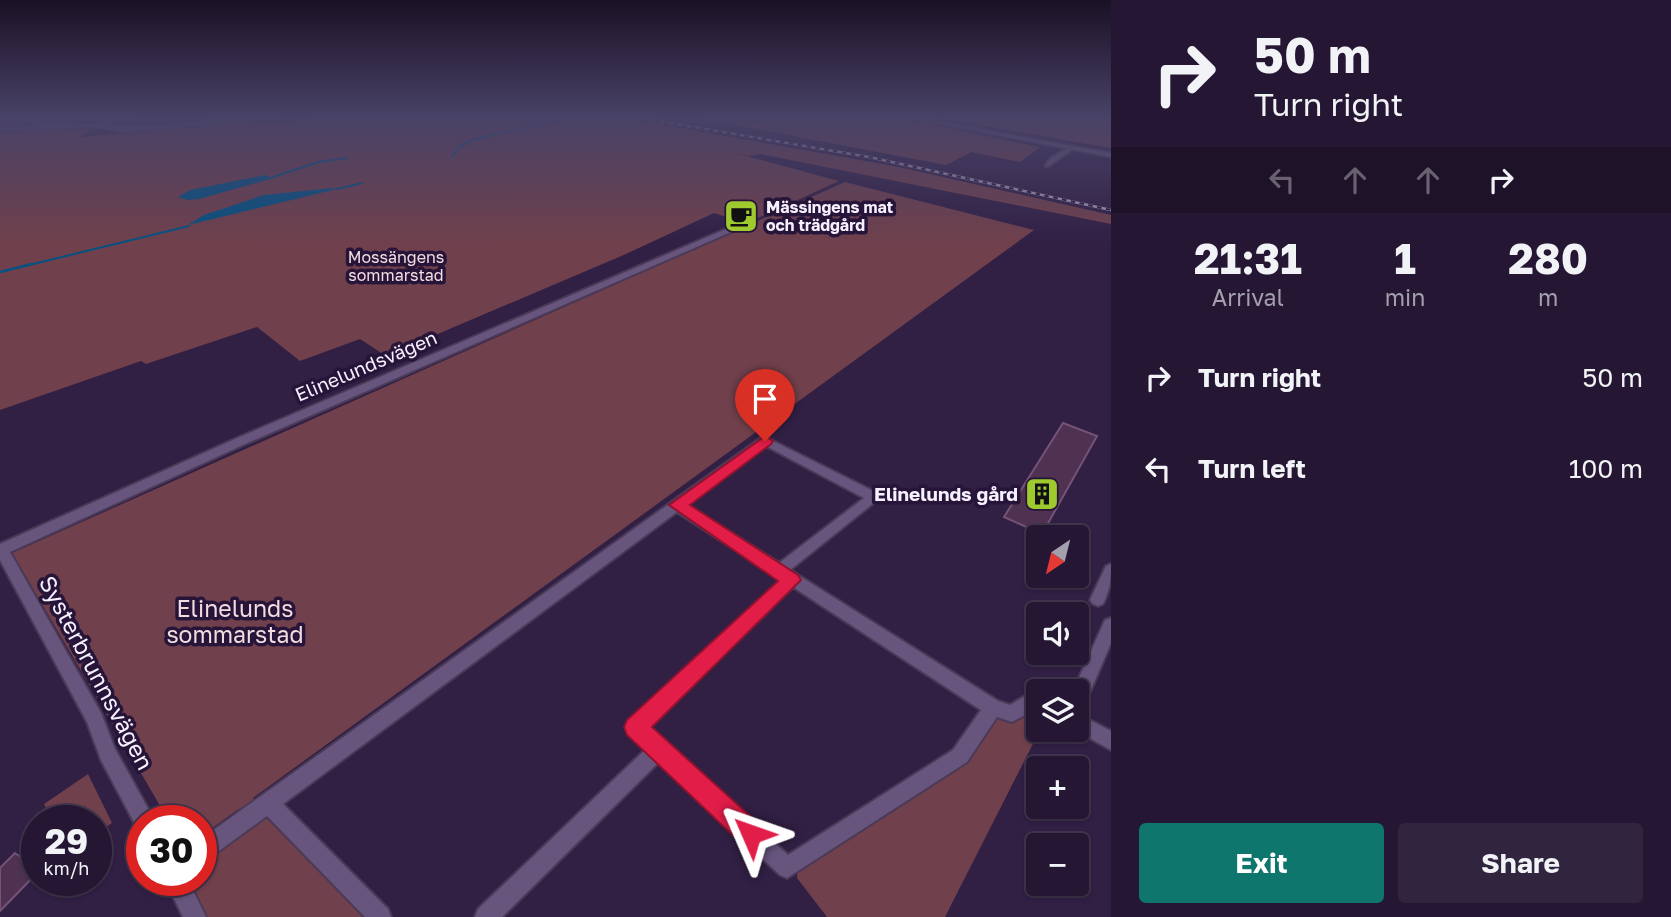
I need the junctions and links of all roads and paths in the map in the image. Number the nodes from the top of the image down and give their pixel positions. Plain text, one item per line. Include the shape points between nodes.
1 (1054, 159) edge
2 (1046, 164) dead end
3 (750, 222) dead end
4 (677, 505) junction
5 (0, 550) edge
6 (1111, 570) edge
7 (785, 576) junction
8 (1098, 600) dead end
9 (1111, 625) edge
10 (1087, 679) edge
11 (1026, 704) edge
12 (993, 708) junction
13 (1089, 729) edge
14 (1111, 741) edge
15 (659, 749) junction
16 (269, 804) junction
17 (135, 805) edge
18 (217, 841) edge
19 (184, 896) edge
20 (195, 917) edge
21 (380, 917) edge
22 (486, 917) edge

1 - 2 street
3 - 5 street, Elinelundsvägen
4 - 7 street
4 - 7 street via 765,441 874,497
4 - 16 street
5 - 17 street, Systerbrunnsvägen via 95,719
6 - 8 street
7 - 12 street
7 - 15 street via 635,727
9 - 10 street
11 - 12 street via 1012,714
12 - 15 street via 960,756 787,868
13 - 14 street
15 - 22 street
16 - 18 street
16 - 21 street
19 - 20 street

